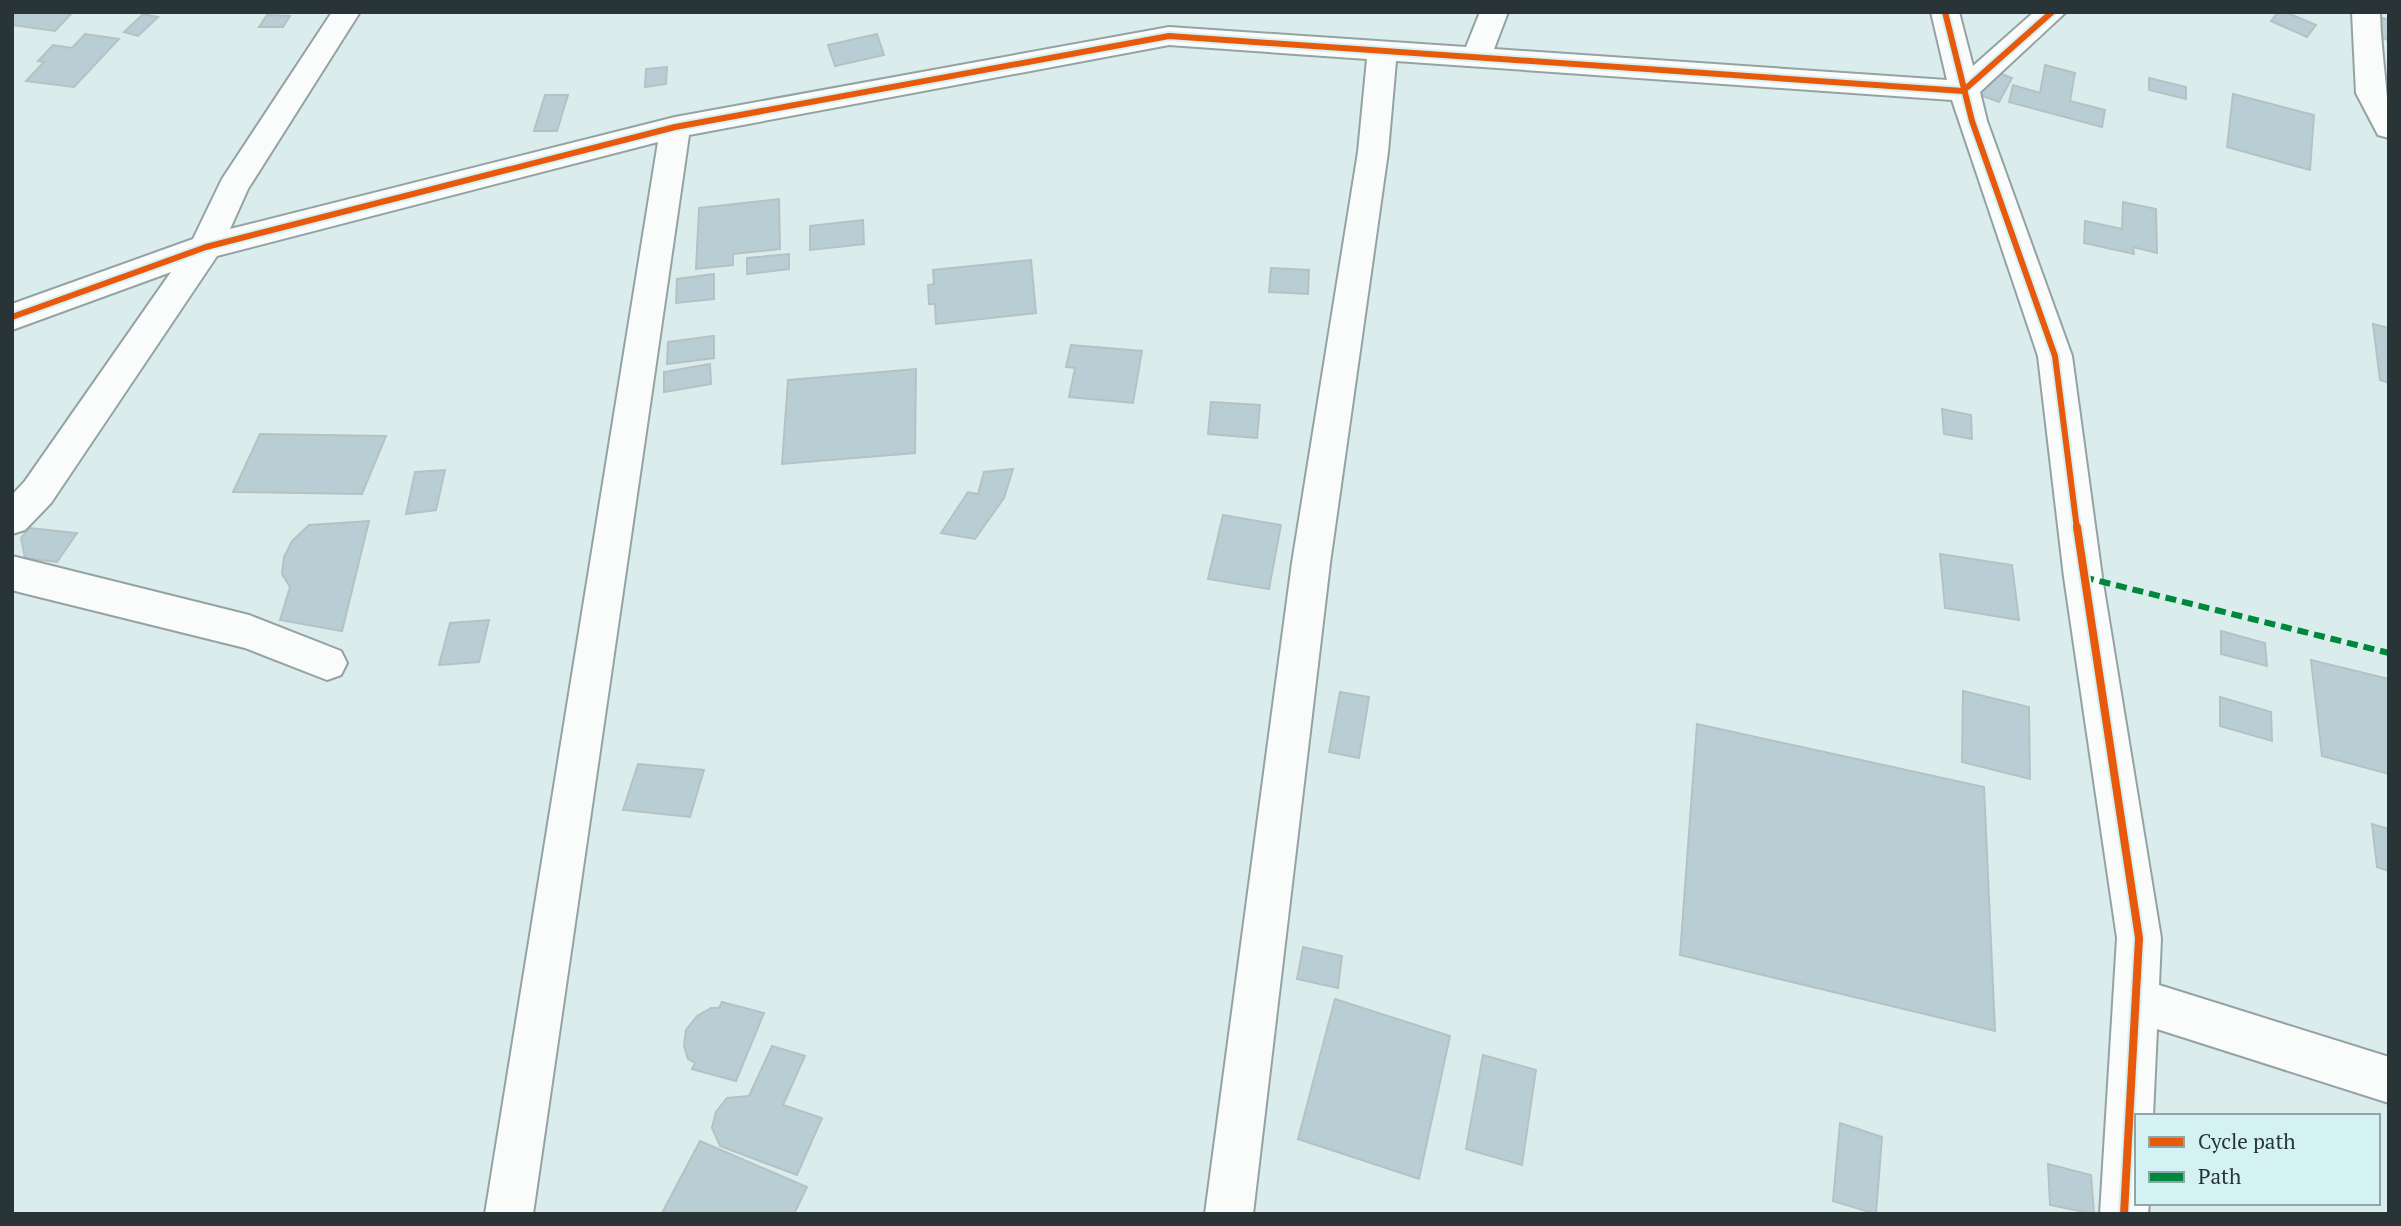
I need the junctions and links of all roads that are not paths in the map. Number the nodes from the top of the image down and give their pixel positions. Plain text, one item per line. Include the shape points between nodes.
1 (346, 12) edge
2 (1494, 12) edge
3 (1944, 12) edge
4 (2052, 12) edge
5 (2366, 12) edge
6 (1382, 51) junction
7 (1476, 59) junction
8 (2378, 66) edge
9 (1964, 91) junction
10 (675, 127) junction
11 (2389, 128) edge
12 (206, 247) junction
13 (12, 317) edge
14 (12, 519) edge
15 (12, 572) edge
16 (327, 663) dead end
17 (2136, 1000) junction
18 (2389, 1080) edge
19 (509, 1214) edge
20 (1229, 1214) edge
21 (2124, 1214) edge

1 - 12 street via 233,187
2 - 7 street
3 - 9 street
4 - 9 street
5 - 8 street
6 - 7 street
6 - 10 street via 1169,36
6 - 20 street via 1373,152 1311,563
7 - 9 street
8 - 11 street via 2371,93
9 - 17 street via 2055,356 2083,577 2139,939
10 - 12 street
10 - 19 street
12 - 13 street
12 - 14 street via 38,492
15 - 16 street via 248,632
17 - 18 street
17 - 21 street

